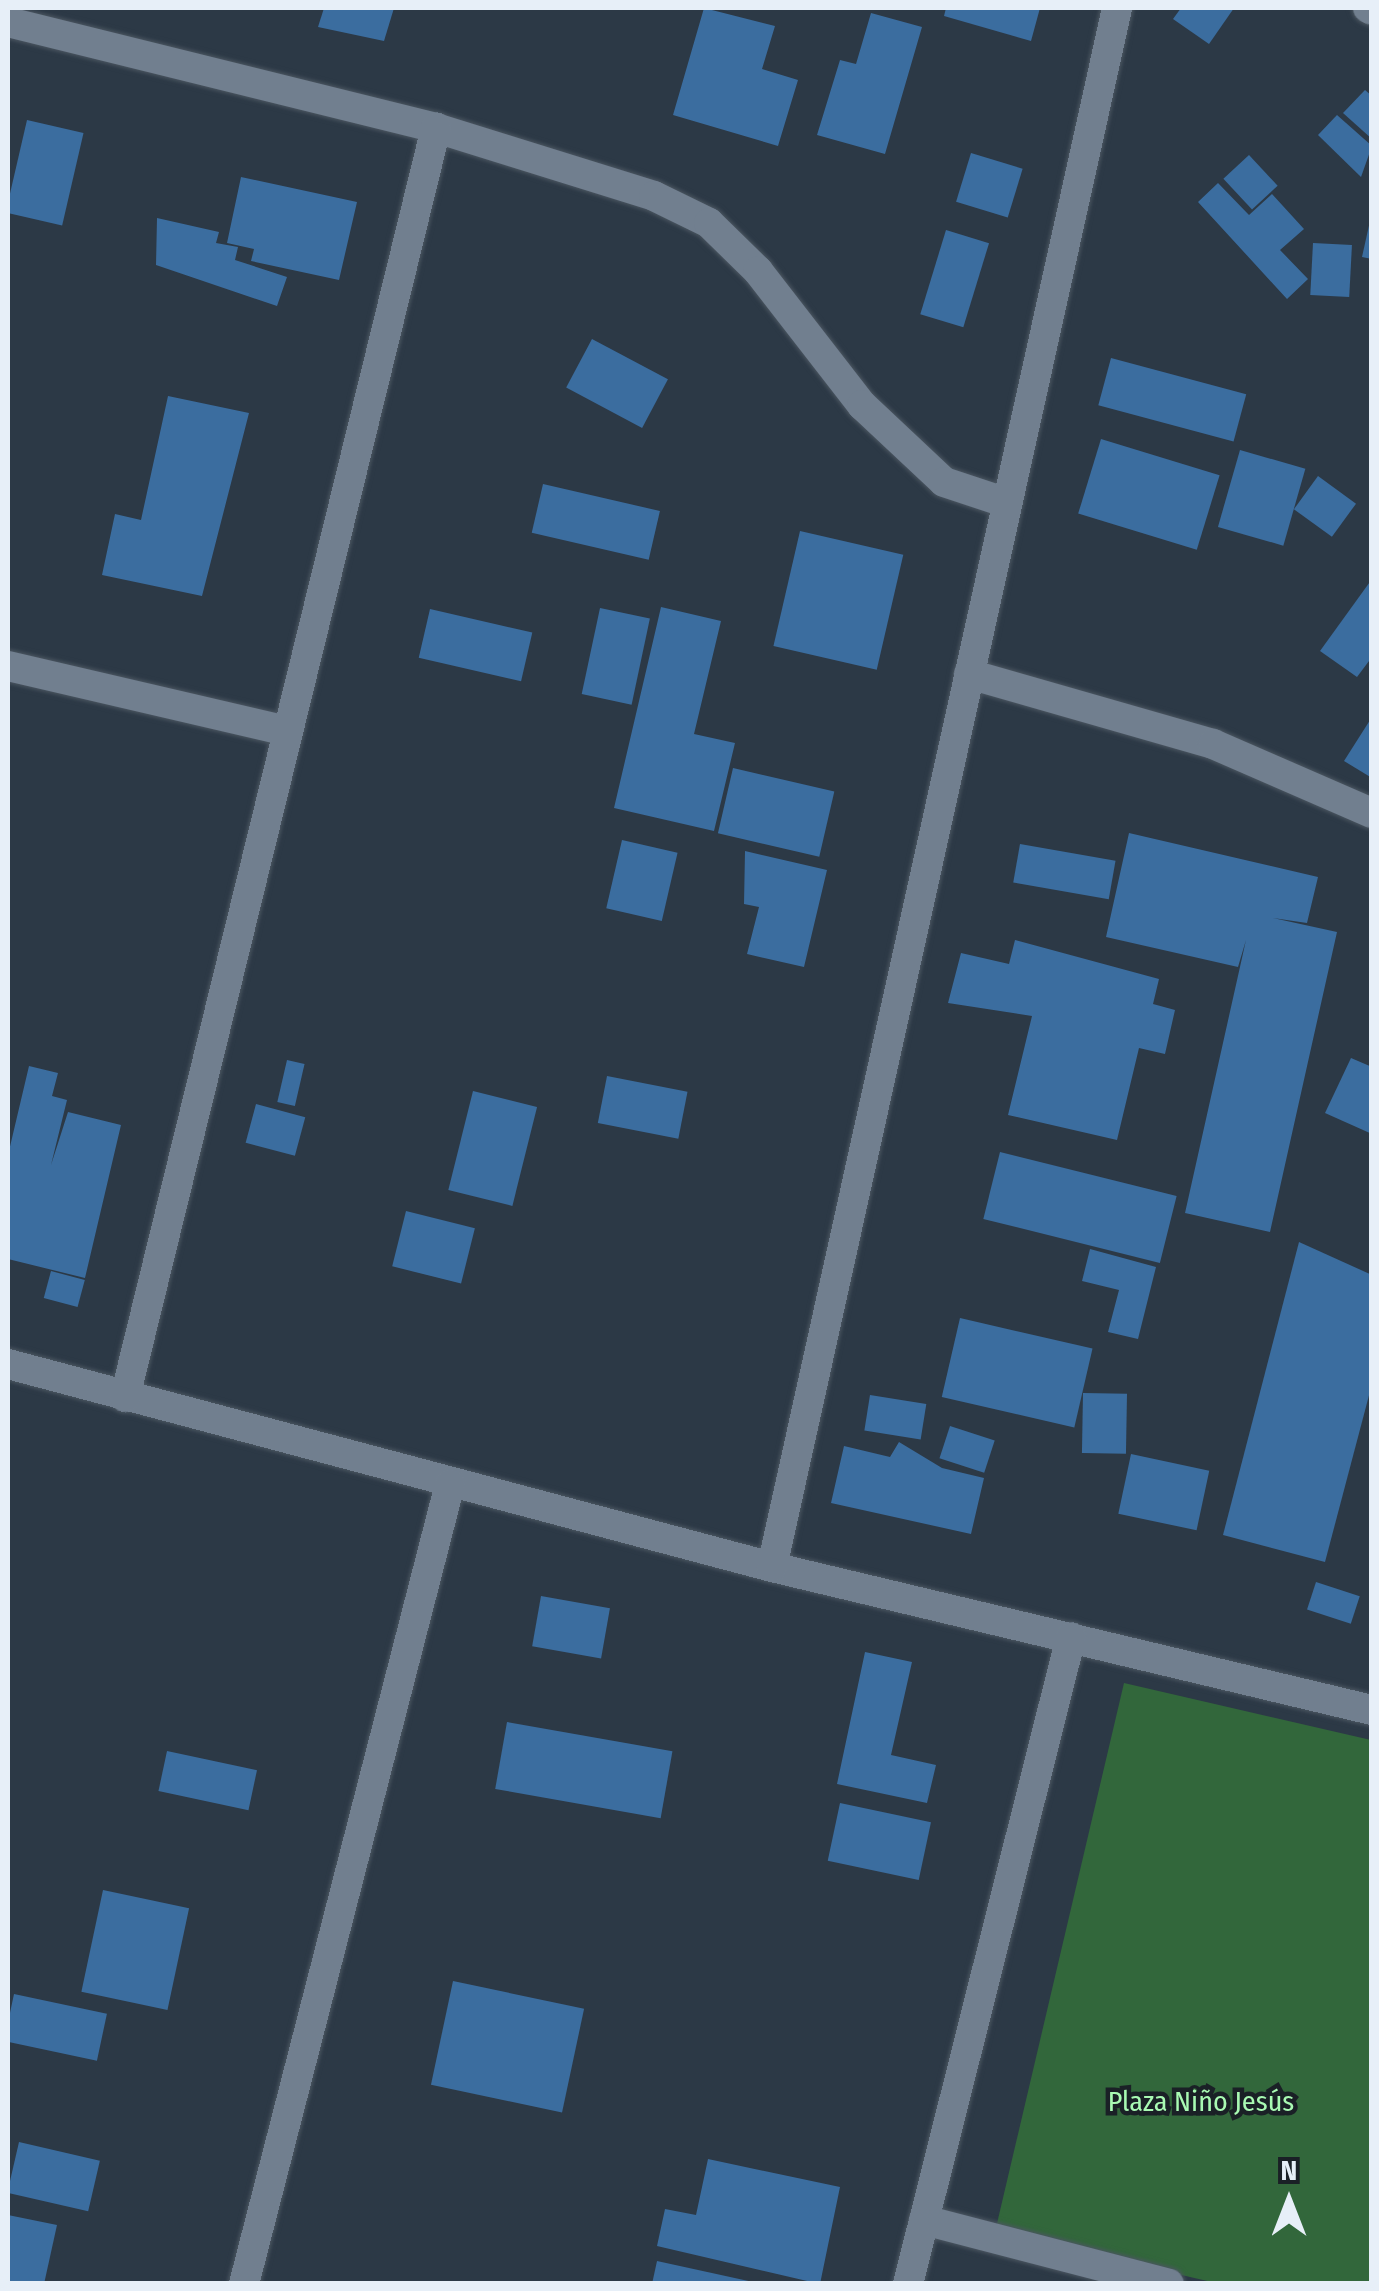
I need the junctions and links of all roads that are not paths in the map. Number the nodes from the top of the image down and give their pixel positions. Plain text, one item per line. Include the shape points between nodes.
1 (1117, 8) edge
2 (8, 22) edge
3 (436, 128) junction
4 (1007, 503) junction
5 (8, 666) edge
6 (969, 674) junction
7 (283, 730) junction
8 (1372, 813) edge
9 (8, 1364) edge
10 (125, 1397) junction
11 (450, 1484) junction
12 (772, 1566) junction
13 (1071, 1637) junction
14 (1372, 1710) edge
15 (924, 2220) junction
16 (244, 2284) edge
17 (908, 2284) edge
18 (1169, 2284) edge

1 - 4 street
2 - 3 street
3 - 4 street via 654,196 709,224 889,431 944,482
3 - 7 street
4 - 6 street
5 - 7 street
6 - 8 street via 1213,744
6 - 12 street
7 - 10 street
9 - 10 street
10 - 11 street
11 - 12 street
11 - 16 street
12 - 13 street
13 - 14 street
13 - 15 street
15 - 17 street
15 - 18 street

